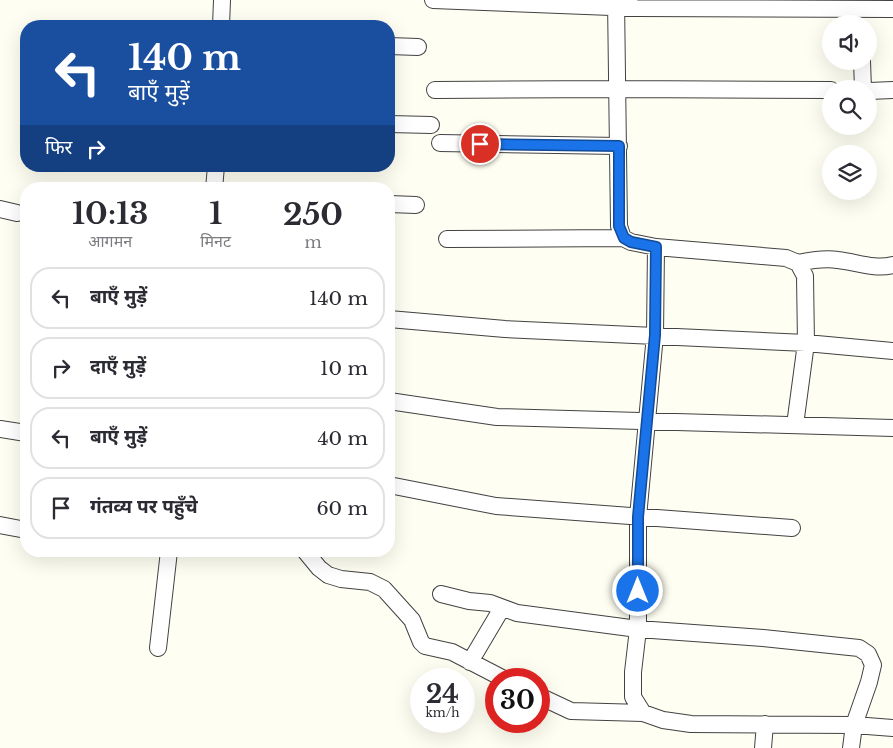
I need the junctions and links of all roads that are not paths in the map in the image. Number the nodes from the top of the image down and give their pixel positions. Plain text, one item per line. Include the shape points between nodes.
1 (222, 0) edge
2 (433, 0) edge
3 (616, 4) edge
4 (893, 9) edge
5 (861, 11) edge
6 (221, 20) edge
7 (395, 46) edge
8 (418, 47) dead end
9 (618, 89) junction
10 (435, 90) dead end
11 (822, 90) edge
12 (893, 90) edge
13 (877, 91) edge
14 (395, 124) edge
15 (431, 125) dead end
16 (440, 143) dead end
17 (619, 146) junction
18 (395, 204) edge
19 (416, 206) dead end
20 (0, 209) edge
21 (17, 213) dead end
22 (624, 238) junction
23 (447, 239) dead end
24 (656, 247) junction
25 (798, 263) junction
26 (893, 265) edge
27 (395, 320) edge
28 (655, 335) junction
29 (806, 342) junction
30 (893, 351) edge
31 (395, 402) edge
32 (647, 420) junction
33 (794, 425) junction
34 (893, 428) edge
35 (0, 429) edge
36 (20, 433) edge
37 (395, 486) edge
38 (638, 517) junction
39 (0, 525) edge
40 (792, 528) dead end
41 (20, 529) edge
42 (168, 557) edge
43 (311, 557) edge
44 (441, 594) dead end
45 (502, 608) junction
46 (638, 628) junction
47 (158, 648) dead end
48 (470, 662) junction
49 (485, 670) edge
50 (550, 702) edge
51 (643, 713) junction
52 (765, 724) junction
53 (854, 726) junction
54 (893, 728) edge
55 (763, 748) edge
56 (850, 748) edge

1 - 6 street
2 - 3 street
3 - 5 street
3 - 9 street
4 - 5 street
7 - 8 street
9 - 10 street
9 - 11 street
9 - 17 street
12 - 13 street
14 - 15 street
16 - 17 street
17 - 22 street via 619,226
18 - 19 street
20 - 21 street
22 - 23 street
22 - 24 street
24 - 25 street via 786,258
24 - 28 street
25 - 26 street via 822,259 875,267
25 - 29 street via 805,276
27 - 28 street via 505,329
28 - 29 street
28 - 32 street
29 - 30 street
29 - 33 street
31 - 32 street via 497,417
32 - 33 street
32 - 38 street
33 - 34 street
35 - 36 street
37 - 38 street via 496,506
38 - 40 street
38 - 46 street
39 - 41 street
42 - 47 street
43 - 48 street via 328,574 384,588 412,620 425,646 452,652
44 - 45 street
45 - 46 street via 517,613
45 - 48 street
46 - 51 street via 633,697
46 - 53 street via 859,648 868,654 873,665
48 - 49 street
50 - 51 street via 571,712
51 - 52 street via 662,720 692,724
52 - 53 street
52 - 55 street
53 - 54 street
53 - 56 street

